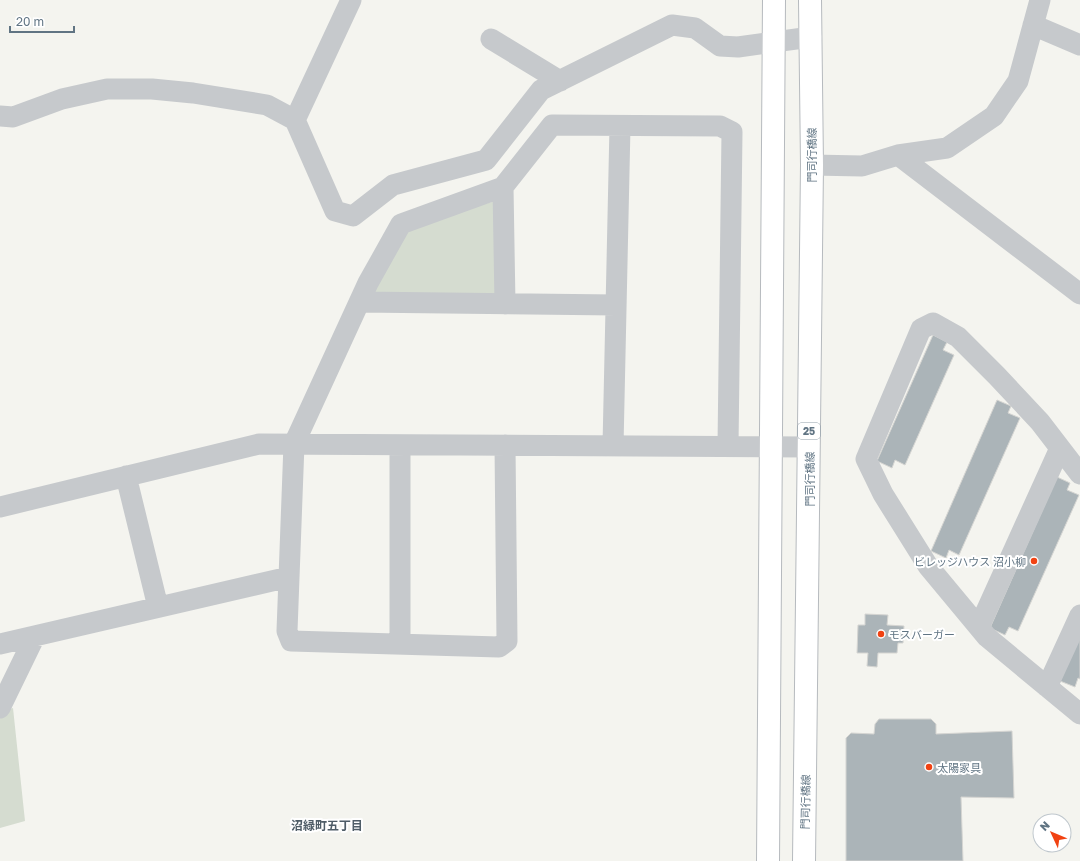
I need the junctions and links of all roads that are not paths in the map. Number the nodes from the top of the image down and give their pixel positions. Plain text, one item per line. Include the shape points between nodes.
1 (351, 0) edge
2 (774, 0) edge
3 (810, 0) edge
4 (1040, 0) edge
5 (1033, 25) junction
6 (811, 37) junction
7 (492, 39) dead end
8 (774, 42) junction
9 (1080, 45) edge
10 (560, 81) junction
11 (0, 116) edge
12 (295, 120) junction
13 (620, 126) junction
14 (898, 155) junction
15 (812, 165) junction
16 (503, 187) junction
17 (1080, 294) edge
18 (360, 302) junction
19 (505, 304) junction
20 (616, 305) junction
21 (294, 444) junction
22 (400, 445) junction
23 (505, 445) junction
24 (613, 446) junction
25 (728, 446) junction
26 (771, 447) junction
27 (809, 447) junction
28 (1060, 448) junction
29 (1080, 474) edge
30 (126, 476) junction
31 (0, 507) edge
32 (289, 577) junction
33 (158, 607) junction
34 (1080, 615) edge
35 (979, 627) junction
36 (35, 636) junction
37 (0, 644) edge
38 (400, 644) junction
39 (1047, 687) junction
40 (0, 708) edge
41 (1080, 714) edge
42 (768, 861) edge
43 (804, 861) edge

1 - 12 street
2 - 8 main road
3 - 6 main road, 門司行橋線 / 25
4 - 5 street
5 - 9 street
5 - 14 street via 1018,81 994,116 947,148
6 - 8 street
6 - 15 main road, 門司行橋線 / 25
7 - 10 street
8 - 10 street via 738,47 720,46 695,28 672,25
8 - 26 main road
10 - 12 street via 542,90 486,160 393,185 353,216 335,211
11 - 12 street via 13,118 62,99 107,89 152,89 267,105
13 - 16 street via 552,125
13 - 20 street
13 - 25 street via 720,126 732,132
14 - 15 street via 862,166
14 - 17 street
15 - 27 main road, 門司行橋線 / 25
16 - 18 street via 401,224
16 - 19 street
18 - 19 street
18 - 21 street
19 - 20 street
20 - 24 street
21 - 22 street
21 - 30 street via 259,444
21 - 32 street
22 - 23 street
22 - 38 street
23 - 24 street
23 - 38 street via 507,641 499,647
24 - 25 street
25 - 26 street
26 - 27 street
26 - 42 main road
27 - 43 main road, 門司行橋線 / 25
28 - 29 street
28 - 35 street
28 - 35 street via 998,376 958,337 933,323 921,329 866,459 883,494 928,566
30 - 31 street
30 - 33 street
32 - 33 street
32 - 38 street via 287,631 291,641
33 - 36 street
34 - 39 street
35 - 39 street via 987,637
36 - 37 street
36 - 40 street
39 - 41 street

